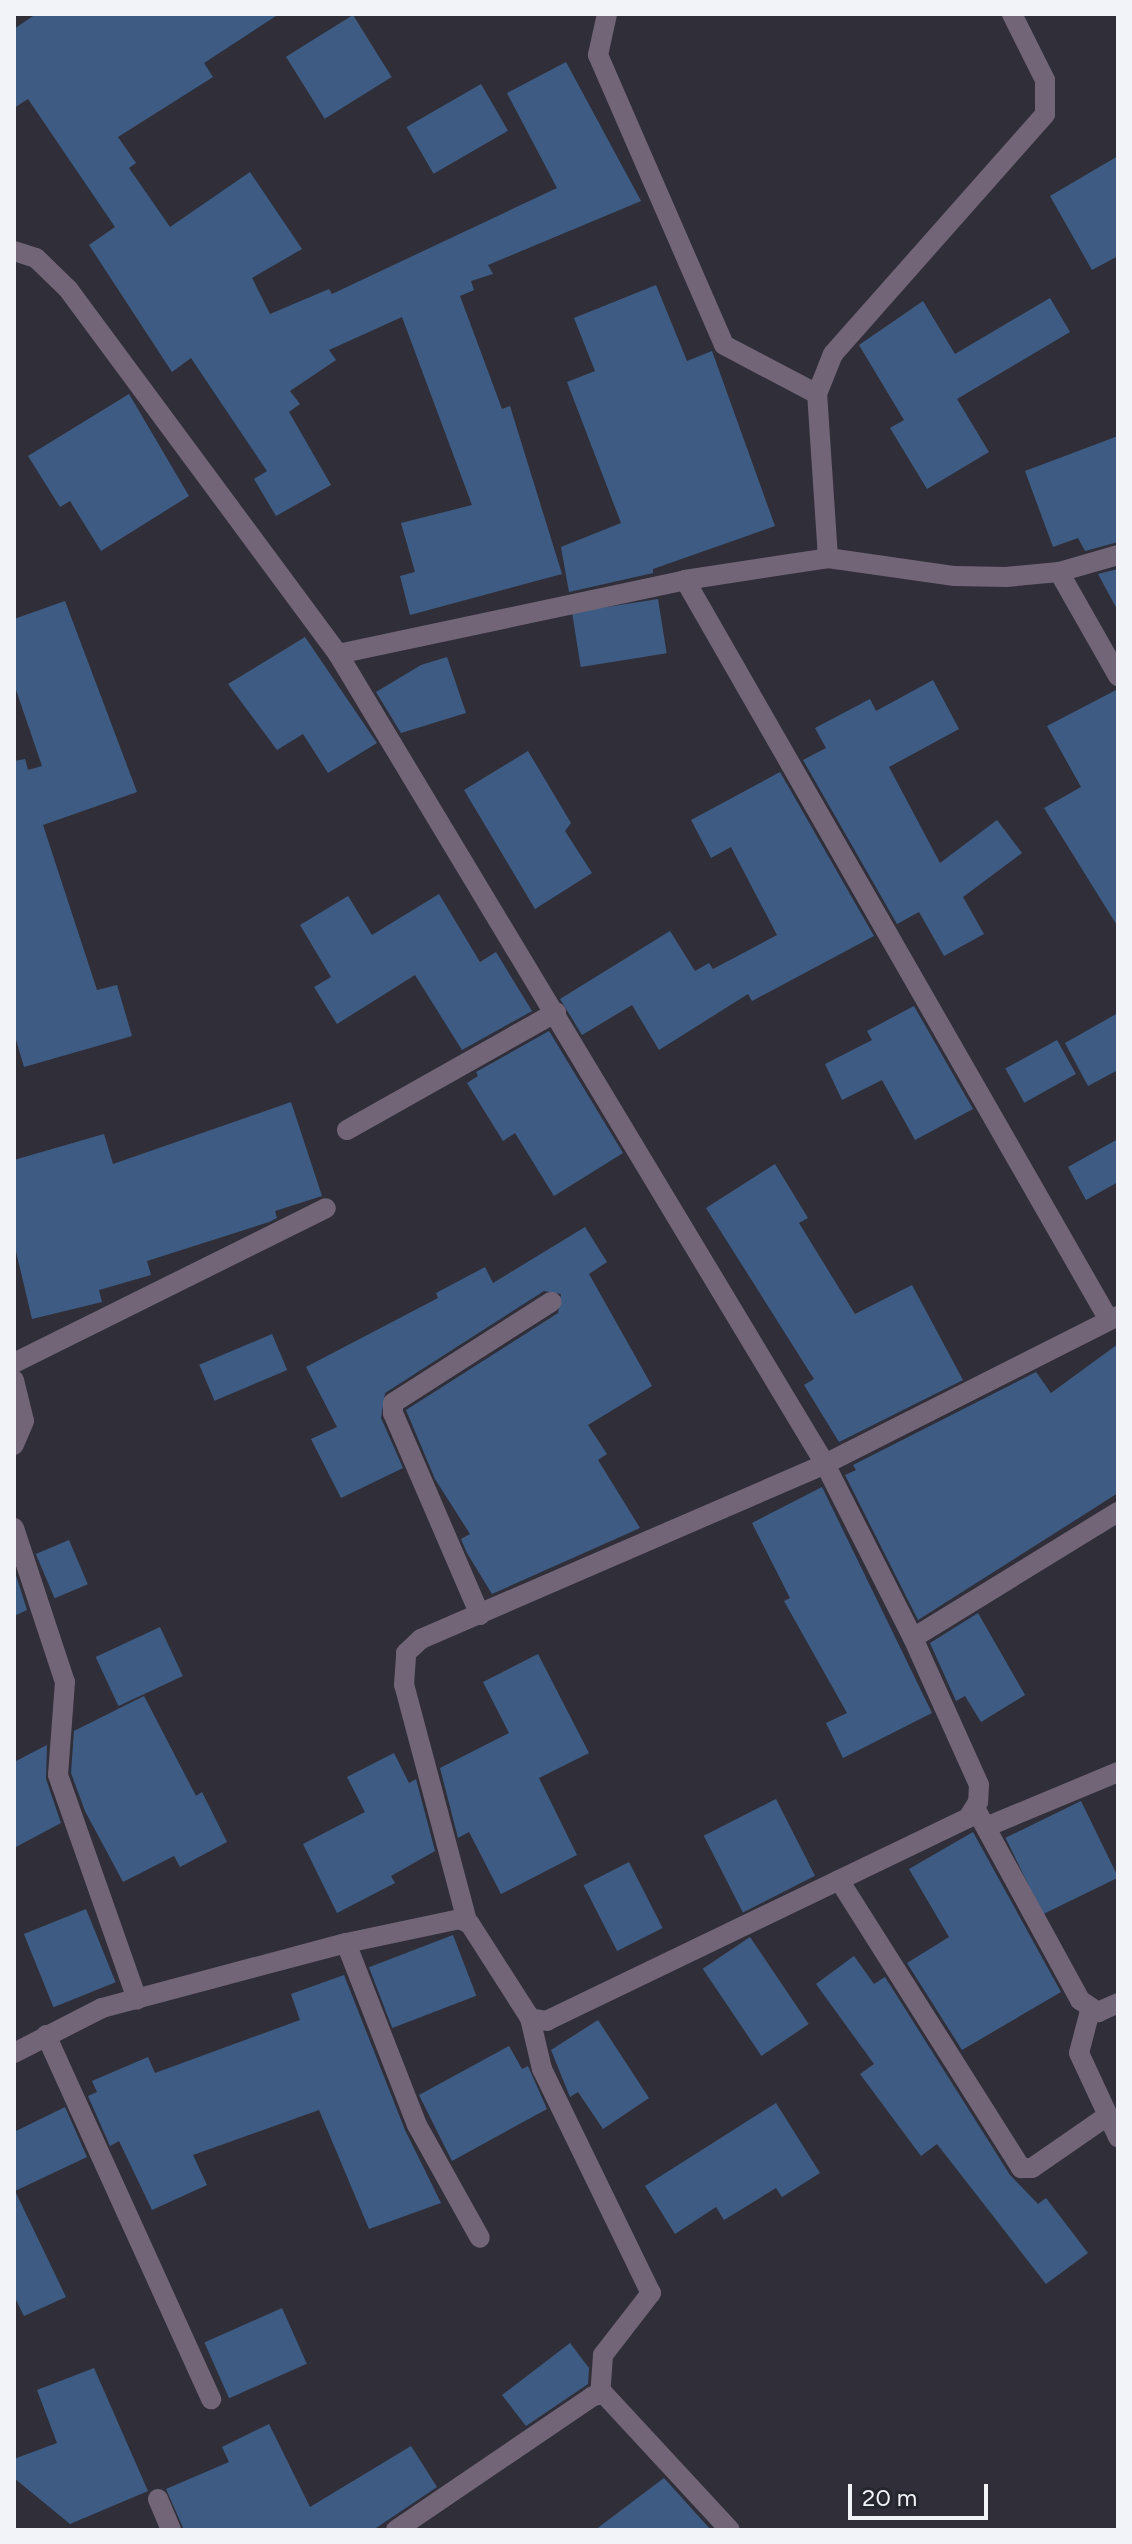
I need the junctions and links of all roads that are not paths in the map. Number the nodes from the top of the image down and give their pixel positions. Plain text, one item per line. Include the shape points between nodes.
1 (607, 14) edge
2 (1012, 14) edge
3 (14, 251) edge
4 (817, 394) junction
5 (1118, 555) edge
6 (828, 558) junction
7 (1059, 572) junction
8 (685, 580) junction
9 (338, 654) junction
10 (1118, 676) edge
11 (556, 1012) junction
12 (347, 1130) dead end
13 (326, 1208) dead end
14 (551, 1302) dead end
15 (1114, 1318) edge
16 (14, 1363) edge
17 (14, 1380) edge
18 (14, 1445) edge
19 (825, 1464) junction
20 (1118, 1512) edge
21 (14, 1528) edge
22 (480, 1615) junction
23 (913, 1638) junction
24 (1118, 1772) edge
25 (975, 1808) junction
26 (986, 1827) junction
27 (839, 1880) junction
28 (467, 1921) junction
29 (346, 1943) junction
30 (137, 1999) junction
31 (1118, 2003) edge
32 (1090, 2011) junction
33 (530, 2018) junction
34 (46, 2035) junction
35 (14, 2053) edge
36 (1107, 2116) junction
37 (1118, 2137) edge
38 (480, 2238) dead end
39 (600, 2394) junction
40 (211, 2399) dead end
41 (158, 2499) dead end
42 (171, 2530) edge
43 (396, 2530) edge
44 (730, 2530) edge

1 - 4 street via 598,55 724,345
2 - 4 street via 1045,80 1045,114 833,354
3 - 9 street via 36,258 68,289
4 - 6 street
5 - 7 street
6 - 7 street via 955,576
6 - 8 street
7 - 10 street
8 - 9 street
8 - 15 street
9 - 11 street
11 - 12 street
11 - 19 street
13 - 16 street
14 - 22 street via 393,1403
15 - 19 street
17 - 18 street via 24,1421
19 - 22 street
19 - 23 street
20 - 23 street
21 - 30 street via 65,1682 58,1775
22 - 28 street via 421,1639 406,1653 403,1667
23 - 25 street via 979,1785
24 - 26 street
25 - 26 street
25 - 27 street via 968,1818
26 - 32 street
27 - 33 street via 547,2021
27 - 36 street via 1024,2170
28 - 29 street
28 - 33 street
29 - 30 street
29 - 38 street via 417,2125
30 - 34 street via 102,2008
31 - 32 street
32 - 36 street via 1079,2053
33 - 39 street via 542,2069 651,2293 603,2355
34 - 35 street
34 - 40 street
36 - 37 street
39 - 43 street
39 - 44 street via 610,2395
41 - 42 street

